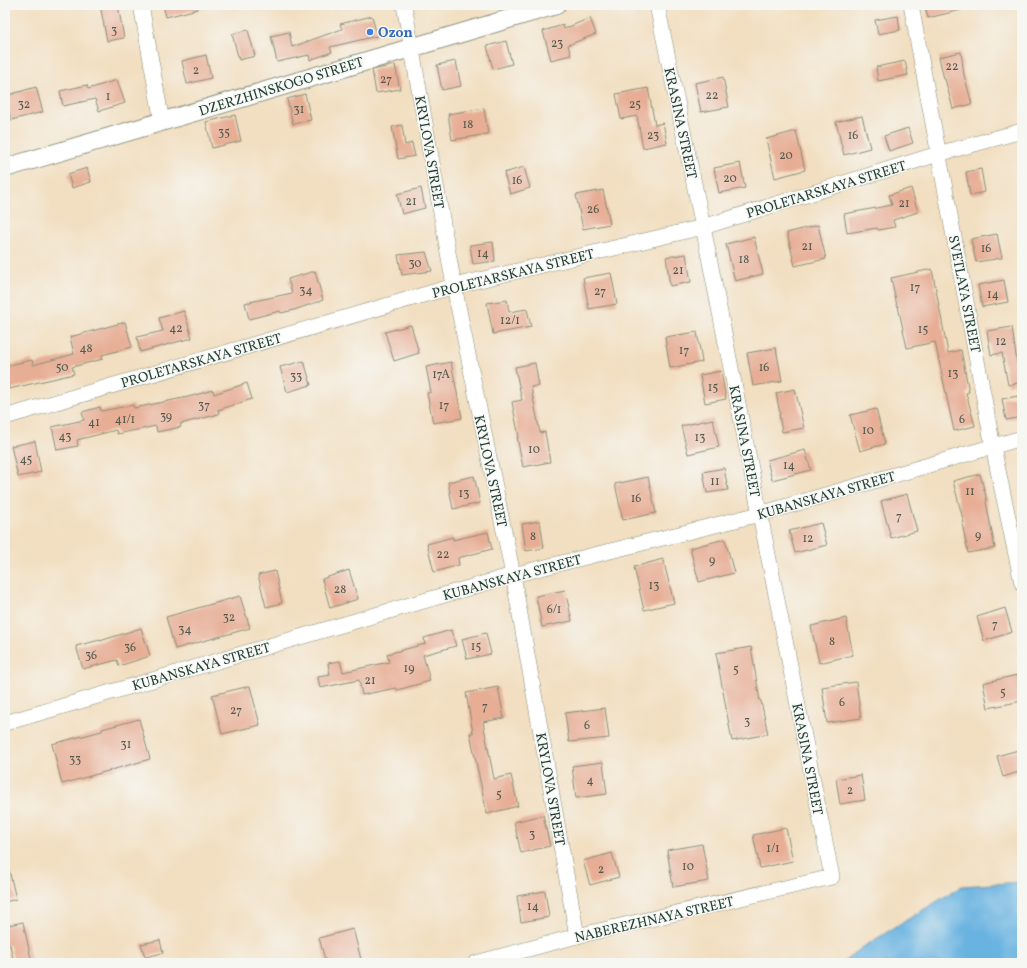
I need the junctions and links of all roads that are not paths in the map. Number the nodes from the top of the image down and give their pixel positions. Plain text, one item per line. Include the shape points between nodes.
1 (141, 5) edge
2 (404, 5) edge
3 (556, 5) edge
4 (657, 5) edge
5 (911, 5) edge
6 (412, 47) junction
7 (162, 122) junction
8 (1022, 131) edge
9 (938, 154) junction
10 (5, 168) edge
11 (703, 227) junction
12 (454, 286) junction
13 (5, 417) edge
14 (1022, 438) edge
15 (993, 447) junction
16 (760, 514) junction
17 (513, 575) junction
18 (1022, 583) edge
19 (5, 723) edge
20 (832, 878) joint
21 (577, 936) junction
22 (476, 963) edge

1 - 7 street
2 - 6 street, KRYLOVA STREET
3 - 6 street, DZERZHINSKOGO STREET
4 - 11 street, KRASINA STREET
5 - 9 street, SVETLAYA STREET
6 - 7 street, DZERZHINSKOGO STREET
6 - 12 street, KRYLOVA STREET
7 - 10 street, DZERZHINSKOGO STREET
8 - 9 street, PROLETARSKAYA STREET
9 - 11 street, PROLETARSKAYA STREET
9 - 15 street, SVETLAYA STREET
11 - 12 street, PROLETARSKAYA STREET
11 - 16 street, KRASINA STREET
12 - 13 street, PROLETARSKAYA STREET
12 - 17 street, KRYLOVA STREET
14 - 15 street, KUBANSKAYA STREET
15 - 16 street, KUBANSKAYA STREET
15 - 18 street, SVETLAYA STREET
16 - 17 street, KUBANSKAYA STREET
16 - 20 street, KRASINA STREET
17 - 19 street, KUBANSKAYA STREET
17 - 21 street, KRYLOVA STREET
20 - 21 street, NABEREZHNAYA STREET
21 - 22 street, NABEREZHNAYA STREET

